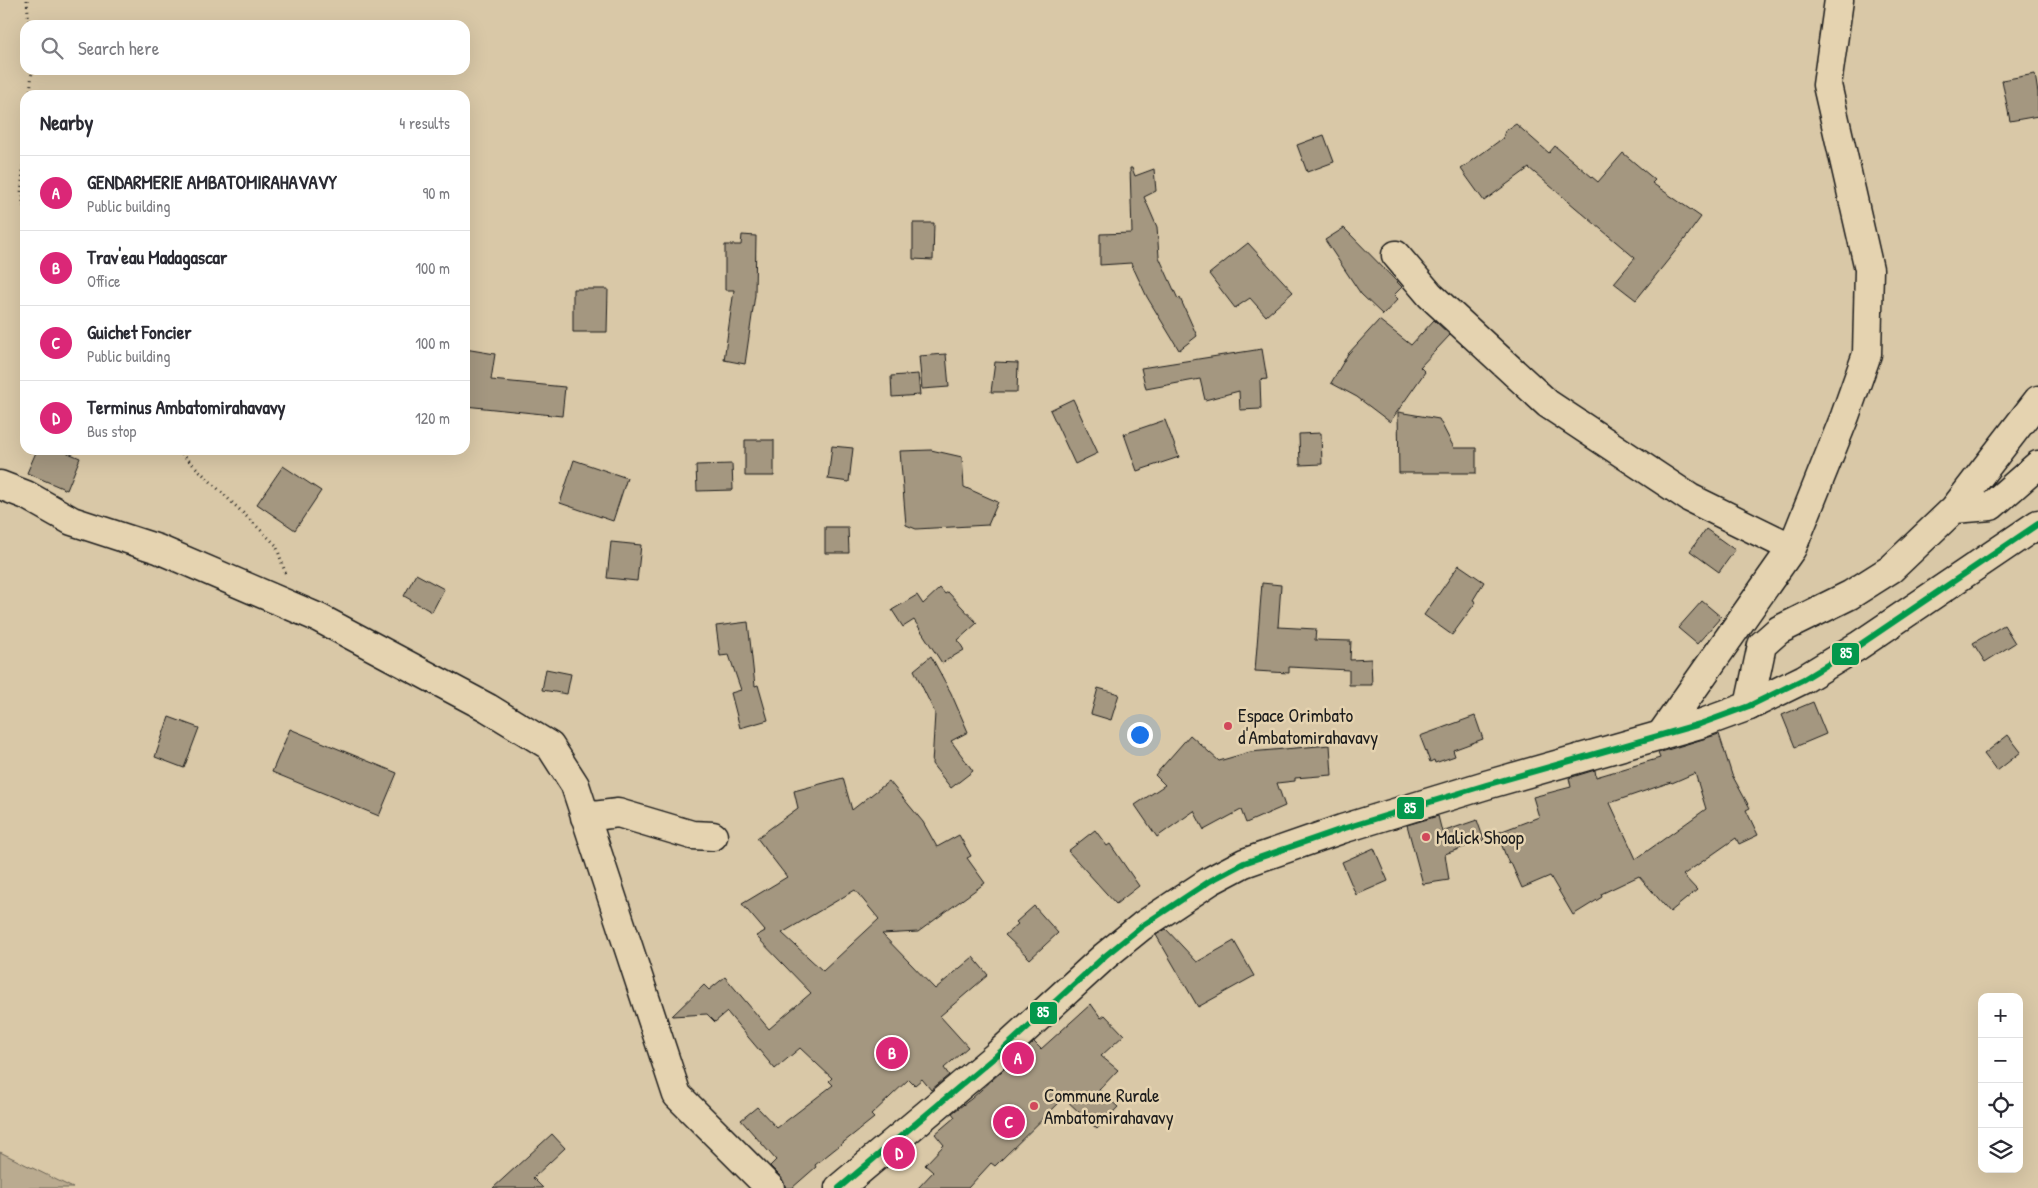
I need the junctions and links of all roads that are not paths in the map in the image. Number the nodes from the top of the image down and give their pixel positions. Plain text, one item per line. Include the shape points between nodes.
1 (1839, 0) edge
2 (1396, 255) dead end
3 (2038, 400) edge
4 (2038, 465) edge
5 (0, 485) edge
6 (1954, 509) junction
7 (2038, 524) edge
8 (1792, 548) junction
9 (1750, 706) junction
10 (1660, 736) junction
11 (585, 817) junction
12 (713, 836) dead end
13 (770, 1188) edge
14 (839, 1188) edge

1 - 8 street via 1827,85 1870,269 1867,354
2 - 8 street via 1430,295 1548,404 1690,498
3 - 6 street
4 - 6 street via 1991,506
5 - 11 street via 26,494 72,521 158,549 319,618 488,708 550,746 575,785
6 - 9 street via 1891,569 1850,595 1779,630 1762,645
7 - 9 street via 1858,646 1804,679
8 - 10 street
9 - 10 street
10 - 14 street via 1342,829 1244,863 1210,881 1142,926 1105,956 996,1056
11 - 12 street via 618,813 692,835
11 - 13 street via 677,1095

